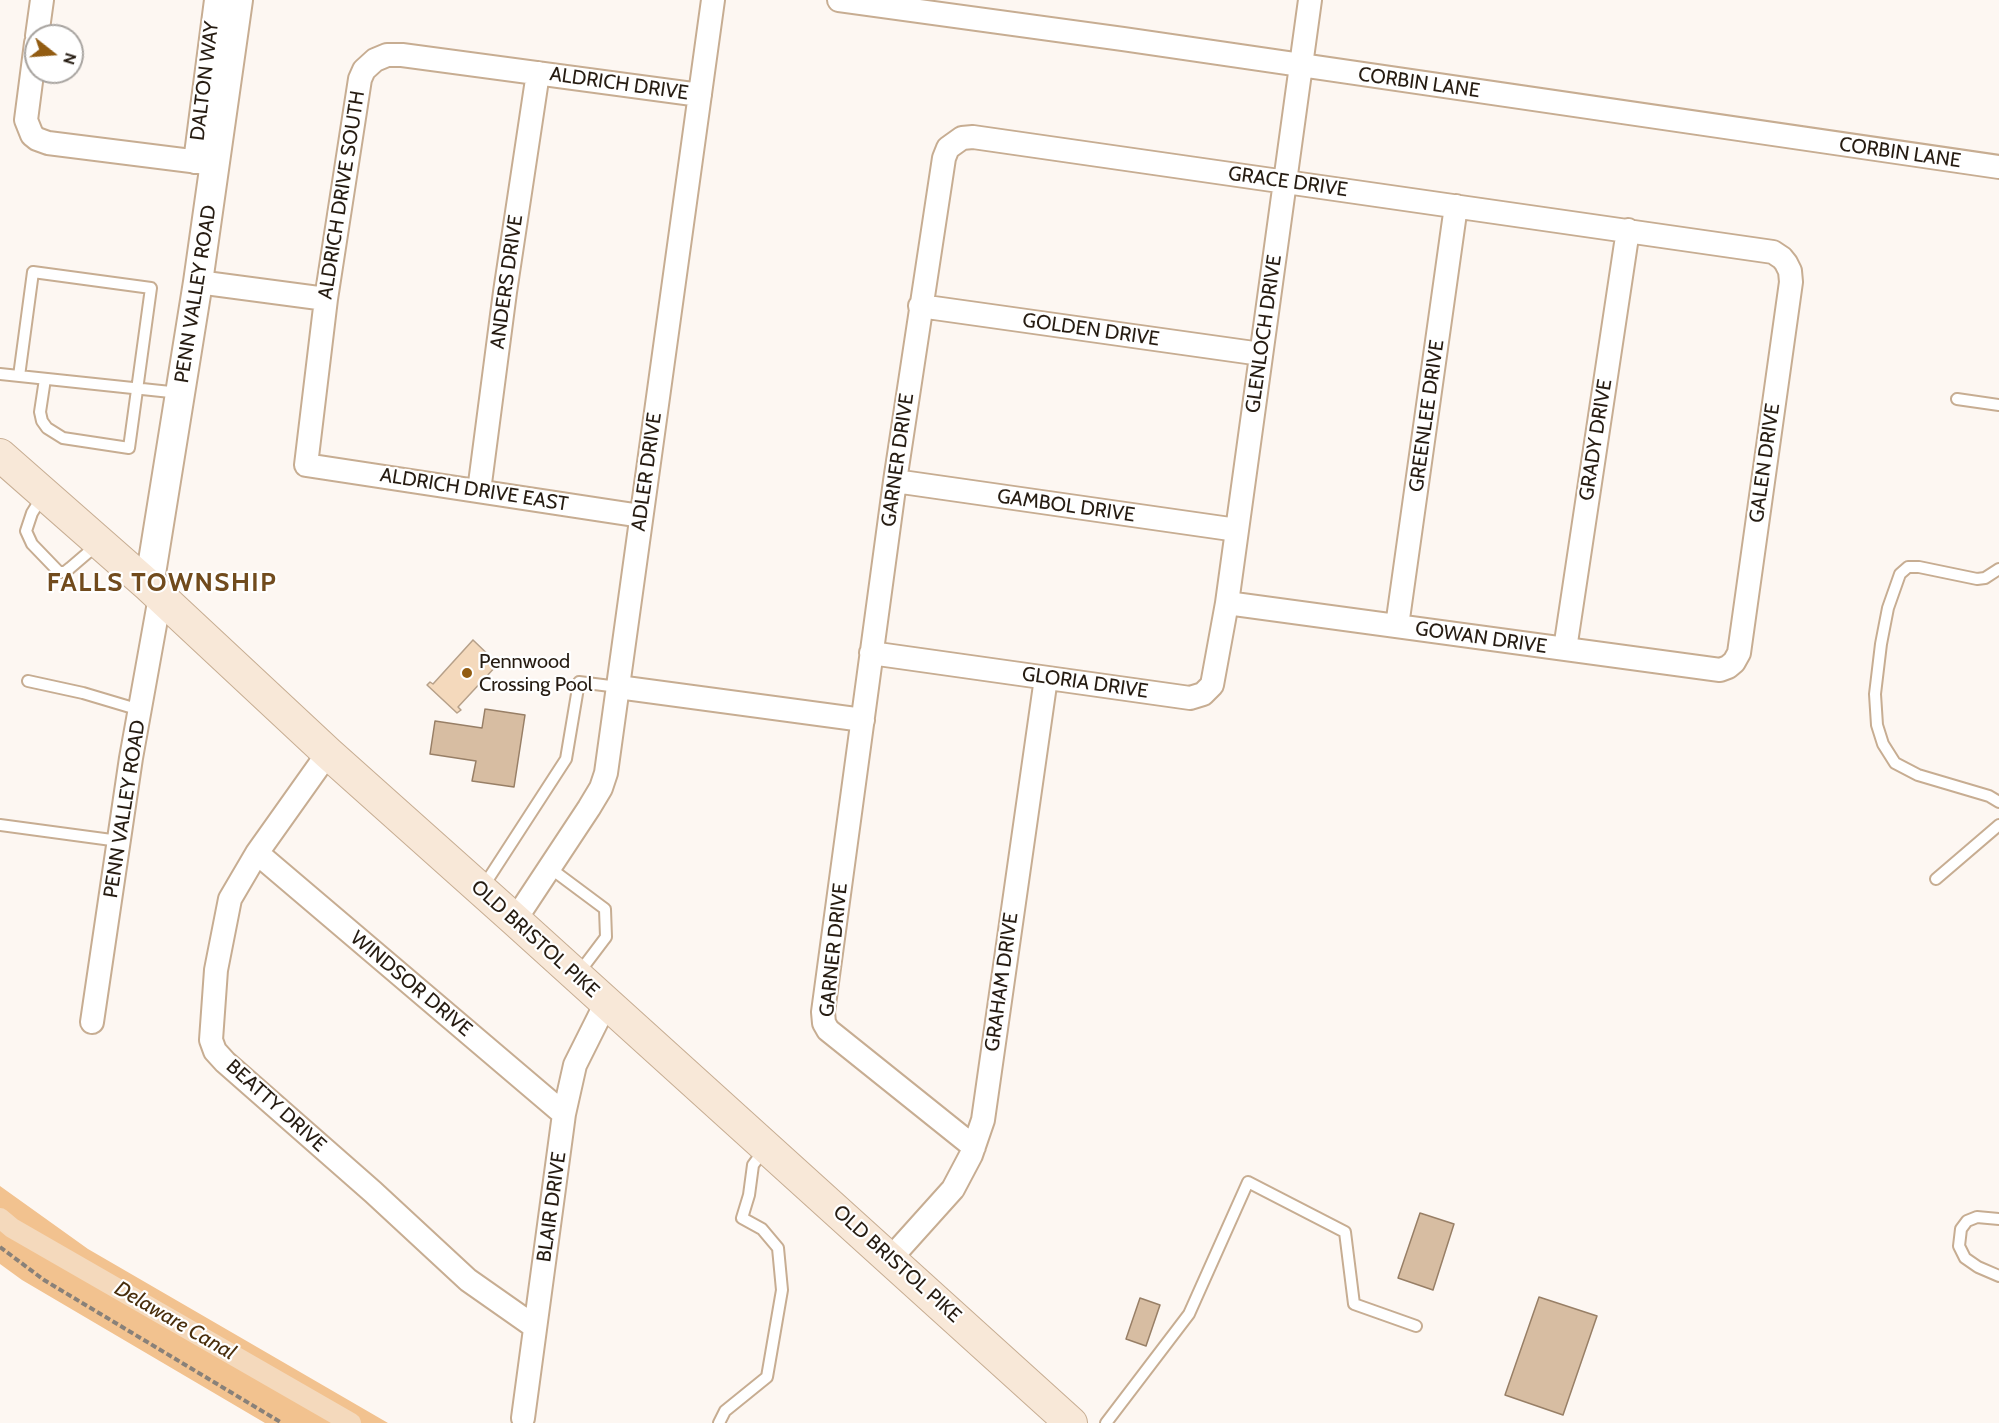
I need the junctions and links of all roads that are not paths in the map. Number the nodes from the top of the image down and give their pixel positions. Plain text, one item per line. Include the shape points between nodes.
1 (42, 0) edge
2 (216, 0) edge
3 (238, 0) edge
4 (713, 0) edge
5 (839, 0) edge
6 (1310, 0) edge
7 (39, 24) edge
8 (1302, 65) junction
9 (538, 73) junction
10 (31, 84) edge
11 (700, 95) junction
12 (205, 163) junction
13 (1999, 167) edge
14 (1285, 181) junction
15 (1456, 206) junction
16 (1628, 230) junction
17 (1786, 263) joint
18 (198, 282) junction
19 (326, 298) junction
20 (920, 306) junction
21 (1261, 354) junction
22 (0, 374) edge
23 (18, 376) junction
24 (45, 379) junction
25 (137, 388) junction
26 (180, 393) junction
27 (1957, 399) dead end
28 (1999, 405) edge
29 (0, 455) edge
30 (306, 465) joint
31 (895, 481) junction
32 (479, 491) junction
33 (44, 494) junction
34 (641, 516) junction
35 (1237, 531) junction
36 (99, 542) junction
37 (1999, 569) edge
38 (155, 592) junction
39 (1227, 603) junction
40 (1397, 626) junction
41 (1565, 649) junction
42 (871, 653) junction
43 (1734, 662) joint
44 (1046, 678) junction
45 (28, 681) dead end
46 (618, 687) junction
47 (140, 710) junction
48 (862, 720) junction
49 (328, 753) junction
50 (1999, 802) edge
51 (0, 825) edge
52 (1999, 825) edge
53 (119, 841) junction
54 (257, 853) junction
55 (550, 867) junction
56 (1936, 879) dead end
57 (482, 890) junction
58 (515, 920) junction
59 (576, 976) junction
60 (606, 1003) junction
61 (92, 1022) dead end
62 (564, 1114) junction
63 (766, 1147) junction
64 (974, 1147) junction
65 (1999, 1219) edge
66 (891, 1258) junction
67 (1999, 1276) edge
68 (1416, 1326) dead end
69 (535, 1327) junction
70 (523, 1418) dead end
71 (719, 1423) edge
72 (1071, 1423) edge
73 (1106, 1423) edge

1 - 7 street
2 - 12 street, DALTON WAY
3 - 12 street, PENN VALLEY ROAD
4 - 11 street, ADLER DRIVE
5 - 8 street, CORBIN LANE
6 - 8 street, GLENLOCH DRIVE
8 - 13 street, CORBIN LANE
8 - 14 street, GLENLOCH DRIVE
9 - 11 street, ALDRICH DRIVE
9 - 19 street, ALDRICH DRIVE SOUTH via 402,55 387,55 370,63 360,79
9 - 32 street, ANDERS DRIVE
10 - 12 street via 26,120 32,135 48,144
11 - 34 street, ADLER DRIVE
12 - 18 street, PENN VALLEY ROAD
14 - 15 street, GRACE DRIVE
14 - 20 street, GRACE DRIVE via 962,138 948,148 944,158
14 - 21 street, GLENLOCH DRIVE
15 - 16 street, GRACE DRIVE
15 - 40 street, GREENLEE DRIVE
16 - 17 street, GRACE DRIVE via 1773,252
16 - 41 street, GRADY DRIVE
17 - 43 street, GALEN DRIVE via 1791,282 1739,653
18 - 19 street
18 - 26 street, PENN VALLEY ROAD
19 - 30 street, ALDRICH DRIVE SOUTH
20 - 21 street, GOLDEN DRIVE
20 - 31 street, GARNER DRIVE
21 - 35 street, GLENLOCH DRIVE
22 - 23 lane
23 - 24 lane
23 - 25 lane via 33,272 152,288
24 - 25 lane
24 - 25 lane via 40,412 47,428 63,438 129,448
25 - 26 lane
26 - 38 street, PENN VALLEY ROAD
27 - 28 lane
29 - 33 main road, OLD BRISTOL PIKE
30 - 32 street, ALDRICH DRIVE EAST
31 - 35 street, GAMBOL DRIVE
31 - 42 street, GARNER DRIVE
32 - 34 street, ALDRICH DRIVE EAST
33 - 36 main road, OLD BRISTOL PIKE
33 - 36 lane via 26,531 32,544 59,572 65,572
34 - 46 street, ADLER DRIVE
35 - 39 street, GLENLOCH DRIVE
36 - 38 main road, OLD BRISTOL PIKE
37 - 50 lane via 1977,579 1920,567 1908,567 1900,574 1888,608 1875,694 1877,725 1895,764
38 - 47 street, PENN VALLEY ROAD
38 - 49 main road, OLD BRISTOL PIKE
39 - 40 street, GOWAN DRIVE
39 - 44 street, GLORIA DRIVE via 1214,679 1203,694 1190,698
40 - 41 street, GOWAN DRIVE
41 - 43 street, GOWAN DRIVE via 1720,670
42 - 44 street, GLORIA DRIVE
42 - 48 street, GARNER DRIVE
44 - 64 street, GRAHAM DRIVE via 983,1120
45 - 47 lane
46 - 48 street
46 - 55 street, ADLER DRIVE via 601,788
46 - 57 lane via 579,682 566,759
47 - 53 street, PENN VALLEY ROAD
48 - 64 street, GARNER DRIVE via 824,1023
49 - 54 street, BEATTY DRIVE
49 - 57 main road, OLD BRISTOL PIKE
51 - 53 lane
52 - 56 lane
53 - 61 street, PENN VALLEY ROAD
54 - 62 street, WINDSOR DRIVE
54 - 69 street, BEATTY DRIVE via 230,899 216,970 211,1040 215,1050 468,1280
55 - 58 street, ADLER DRIVE
55 - 59 lane via 605,909 606,937
57 - 58 main road, OLD BRISTOL PIKE
58 - 59 main road, OLD BRISTOL PIKE
59 - 60 main road, OLD BRISTOL PIKE
60 - 62 street, BLAIR DRIVE via 575,1065
60 - 63 main road, OLD BRISTOL PIKE
62 - 69 street, BLAIR DRIVE
63 - 66 main road, OLD BRISTOL PIKE
63 - 71 lane via 753,1165 742,1218 762,1229 778,1248 782,1290 767,1377 725,1411
64 - 66 street, GRAHAM DRIVE via 953,1189
65 - 67 lane via 1977,1217 1967,1221 1961,1229 1959,1246 1978,1267
66 - 72 main road, OLD BRISTOL PIKE
68 - 73 lane via 1354,1304 1345,1233 1248,1182 1189,1314
69 - 70 street, BLAIR DRIVE

